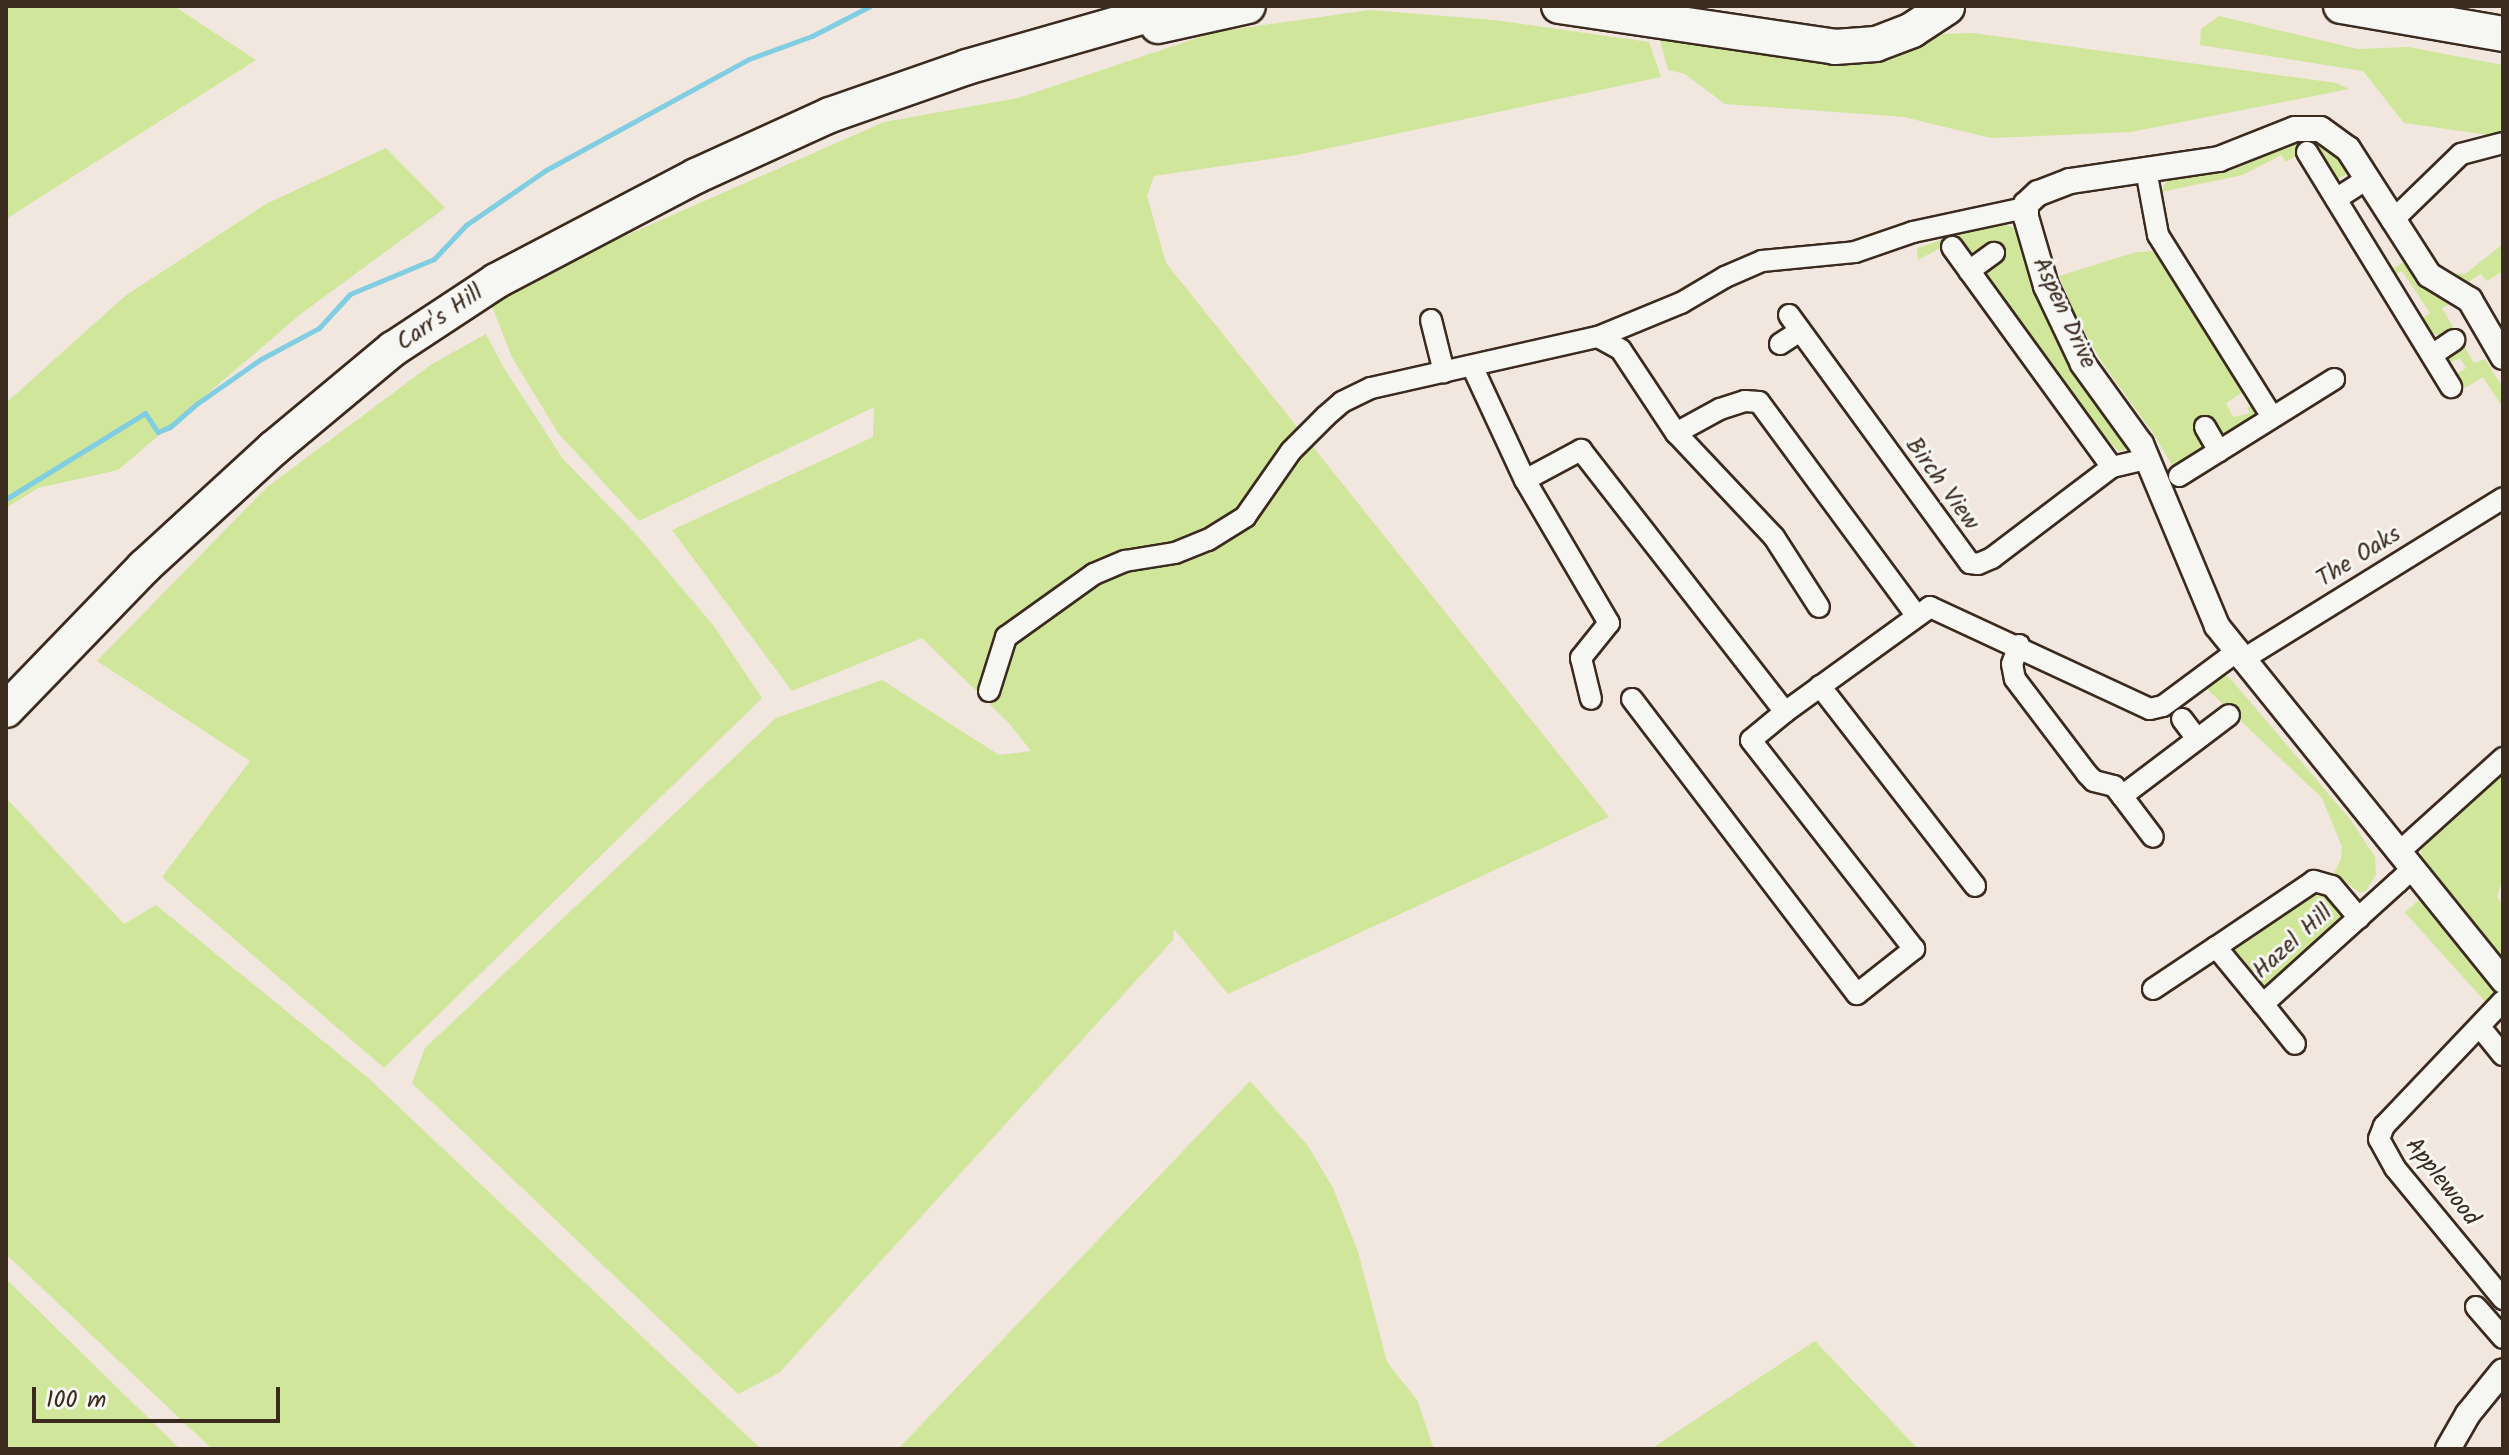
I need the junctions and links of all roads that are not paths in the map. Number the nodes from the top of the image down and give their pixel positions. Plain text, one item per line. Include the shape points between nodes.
1 (1114, 6) edge
2 (1180, 6) edge
3 (1248, 6) edge
4 (1559, 6) edge
5 (2341, 6) edge
6 (1947, 7) edge
7 (2503, 34) edge
8 (967, 67) junction
9 (2503, 143) edge
10 (2307, 152) dead end
11 (2146, 170) junction
12 (2368, 178) junction
13 (2336, 199) junction
14 (2025, 208) junction
15 (2392, 221) junction
16 (1952, 247) dead end
17 (1994, 253) dead end
18 (1969, 271) junction
19 (1431, 320) dead end
20 (1598, 337) junction
21 (2454, 340) dead end
22 (1780, 344) dead end
23 (2432, 355) junction
24 (2503, 357) edge
25 (1472, 366) junction
26 (1444, 372) junction
27 (2334, 379) dead end
28 (2451, 387) dead end
29 (2272, 417) junction
30 (2205, 427) dead end
31 (1676, 433) junction
32 (2219, 451) junction
33 (2146, 459) junction
34 (2112, 467) junction
35 (1525, 480) junction
36 (2169, 480) junction
37 (2503, 498) edge
38 (1819, 607) dead end
39 (1916, 615) junction
40 (2019, 645) junction
41 (2239, 656) junction
42 (1820, 686) junction
43 (989, 691) dead end
44 (1591, 699) dead end
45 (1632, 699) dead end
46 (6, 710) edge
47 (1785, 712) junction
48 (2229, 715) dead end
49 (2182, 719) dead end
50 (2197, 739) junction
51 (2503, 758) edge
52 (2122, 796) junction
53 (2153, 837) dead end
54 (2404, 862) junction
55 (1975, 886) dead end
56 (2359, 918) junction
57 (2216, 947) junction
58 (2503, 981) edge
59 (2153, 989) dead end
60 (2503, 1001) edge
61 (2263, 1004) junction
62 (2480, 1027) junction
63 (2295, 1044) dead end
64 (2503, 1055) edge
65 (2503, 1299) edge
66 (2476, 1307) dead end
67 (2503, 1338) edge
68 (2503, 1371) edge
69 (2448, 1449) edge

1 - 8 highway via 1023,39
2 - 8 highway
3 - 8 highway via 1018,62
4 - 6 highway via 1835,47 1876,44 1912,30
5 - 7 highway
8 - 46 highway, Carr's Hill via 830,115 696,176 496,281 393,349 144,567
9 - 15 street via 2461,154
10 - 13 street
11 - 12 street via 2224,158 2309,127 2340,140
11 - 14 street via 2061,184 2034,195
11 - 29 street via 2158,235
12 - 13 street
12 - 15 street
13 - 23 street
14 - 20 street via 1913,232 1855,252 1762,261
14 - 33 street, Aspen Drive via 2046,286 2083,364 2131,427
15 - 24 street via 2429,275 2470,300
16 - 18 street
17 - 18 street
18 - 34 street
19 - 26 street
20 - 25 street
20 - 31 street via 1621,350
21 - 23 street
22 - 34 street, Birch View via 1795,323 1970,563 1992,558
23 - 28 street
25 - 26 street
25 - 35 street
26 - 43 street via 1371,388 1342,402 1291,451 1245,517 1208,540 1094,574 1006,637
27 - 29 street
29 - 32 street
30 - 32 street
31 - 38 street via 1774,537
31 - 39 street via 1720,409 1759,402
32 - 36 street
33 - 34 street, Birch View
33 - 36 street, Aspen Drive
35 - 44 street via 1609,623 1581,658
35 - 47 street via 1581,450
36 - 41 street, Aspen Drive via 2202,597
37 - 41 street, The Oaks
39 - 40 street via 1938,607
39 - 42 street
40 - 41 street, The Oaks via 2150,709 2163,706
40 - 52 street via 2012,664 2015,679 2087,774 2114,786
41 - 54 street, Aspen Drive
42 - 47 street
42 - 55 street
45 - 47 street via 1857,994 1914,949 1751,740
48 - 50 street
49 - 50 street
50 - 52 street
51 - 54 street
52 - 53 street
54 - 56 street, Hazel Hill
54 - 58 street, Aspen Drive
56 - 57 street, Hazel Hill via 2332,886 2314,881
56 - 61 street, Hazel Hill
57 - 59 street, Hazel Hill
57 - 61 street, Hazel Hill
60 - 62 street, Applewood
61 - 63 street, Hazel Hill
62 - 64 street
62 - 65 street, Applewood via 2384,1126 2379,1139 2395,1168
66 - 67 street
68 - 69 street

